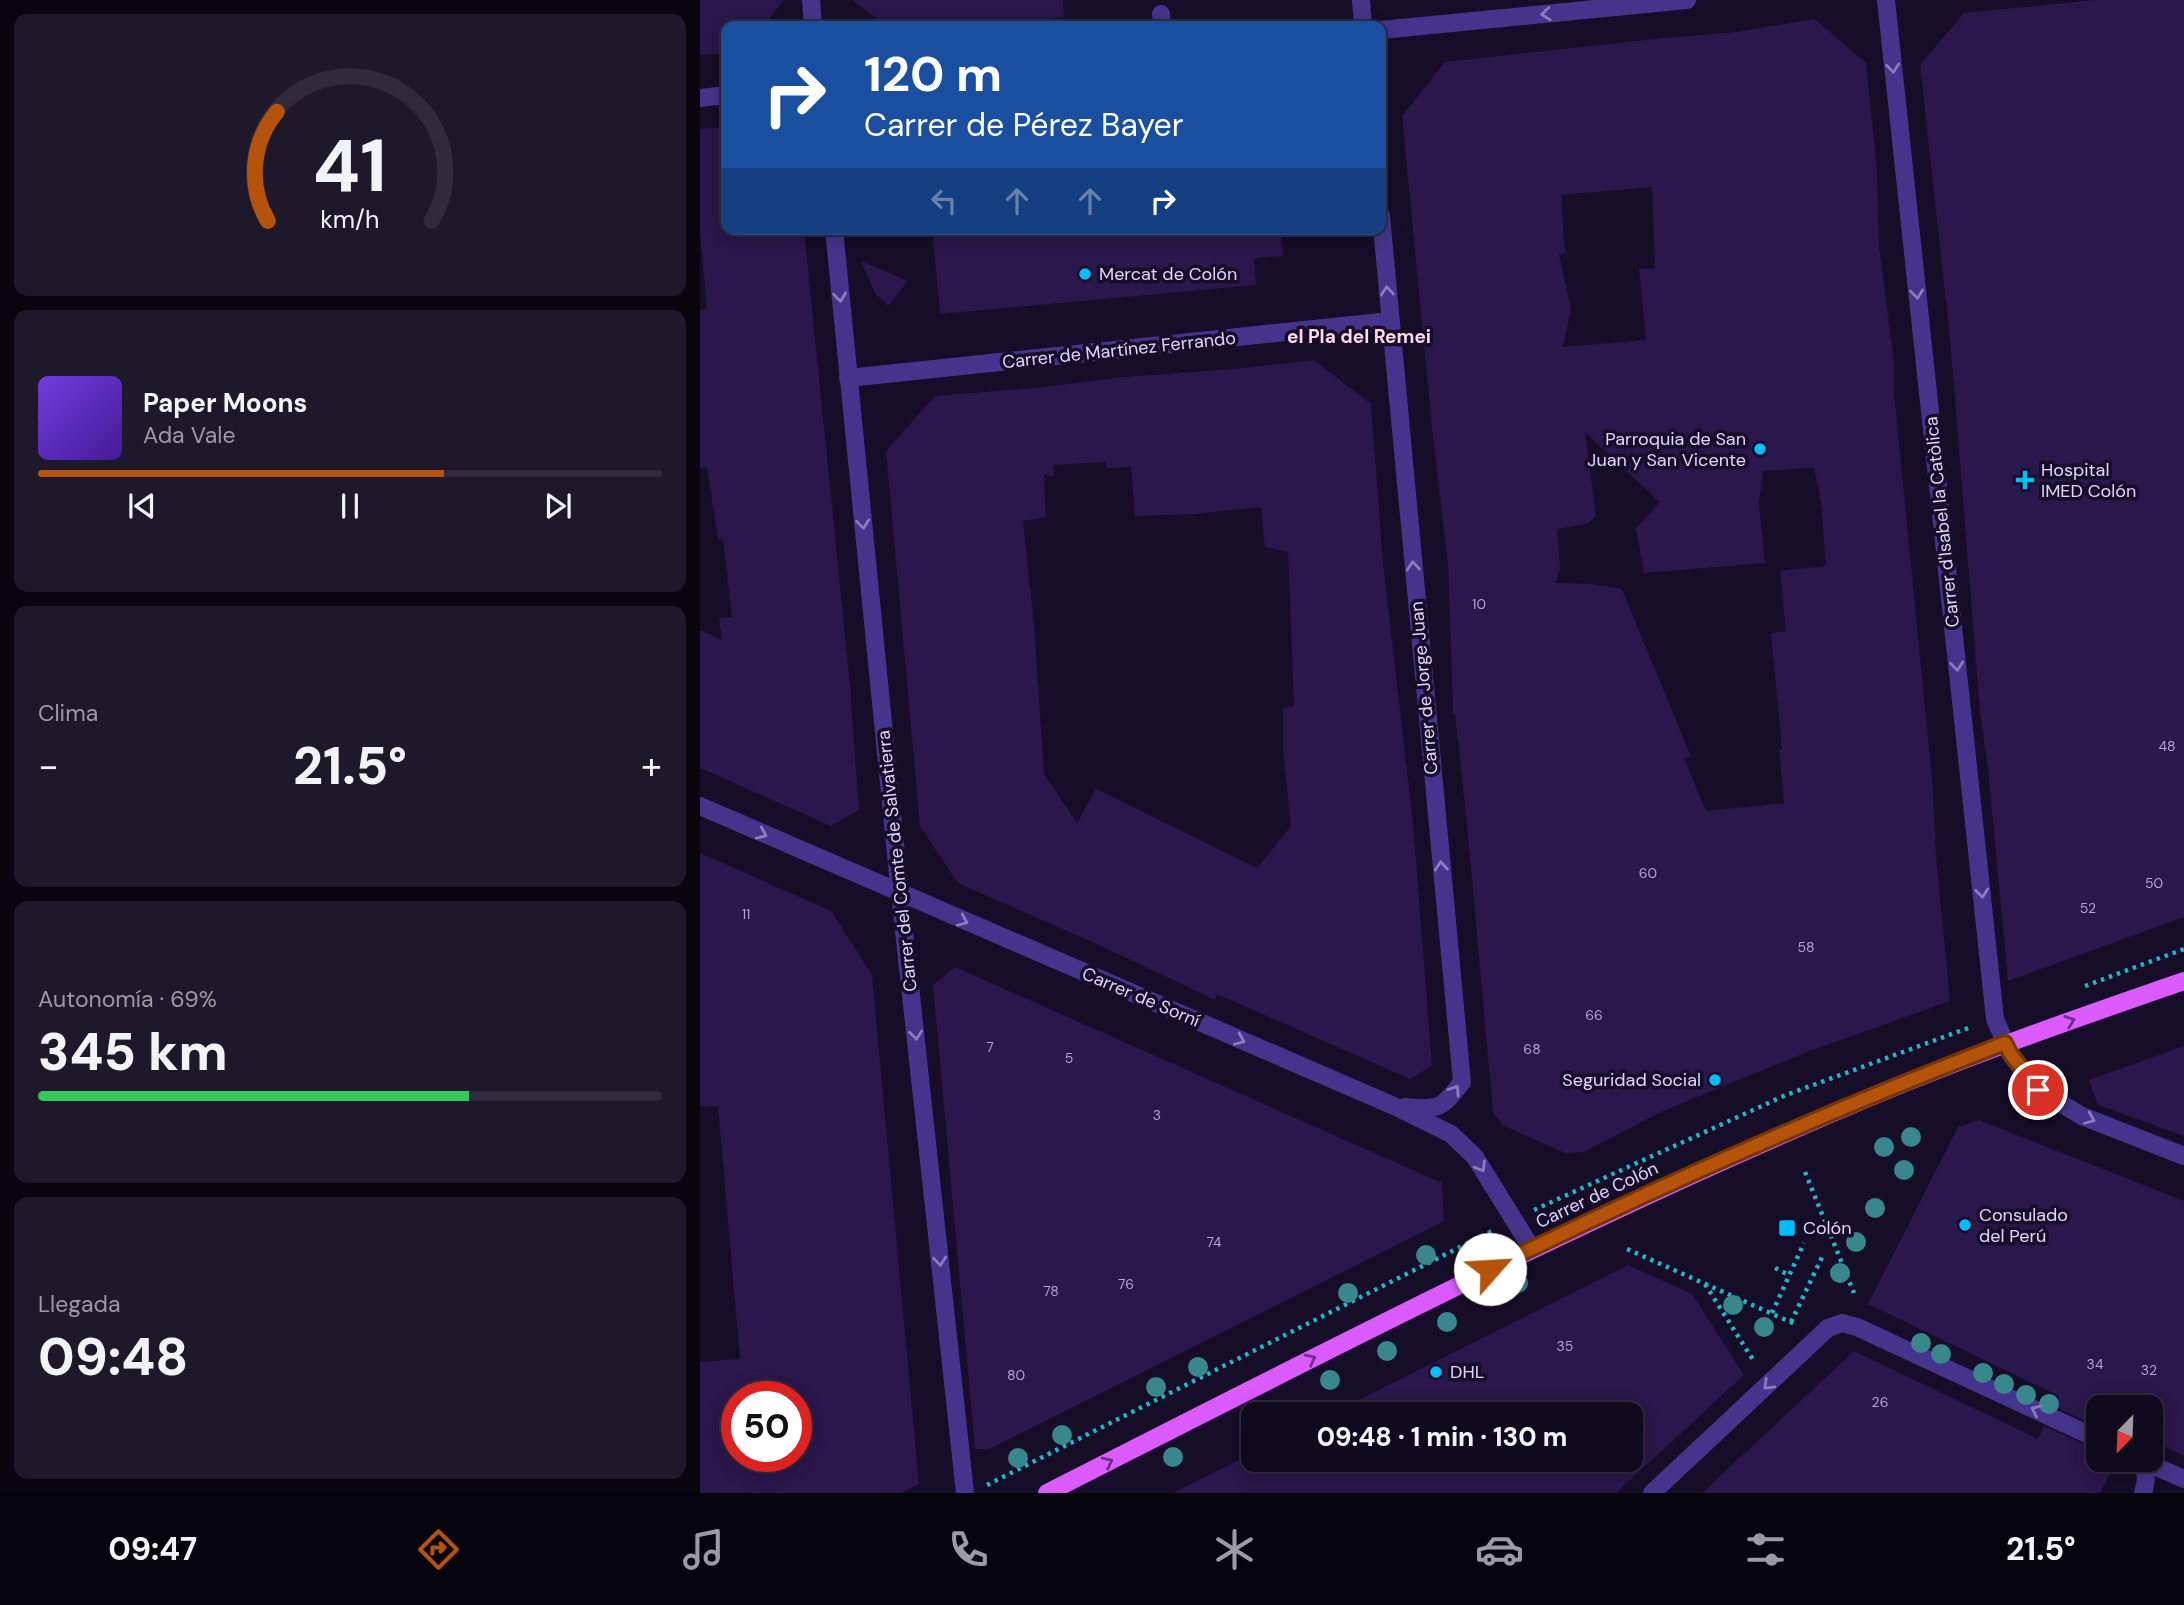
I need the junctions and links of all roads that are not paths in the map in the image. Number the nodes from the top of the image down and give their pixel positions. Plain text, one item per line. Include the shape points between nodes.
1 (811, 0) edge
2 (1360, 0) edge
3 (1687, 0) edge
4 (1886, 0) edge
5 (813, 21) edge
6 (1362, 21) edge
7 (1386, 30) edge
8 (721, 96) edge
9 (700, 98) edge
10 (835, 235) edge
11 (1383, 235) edge
12 (1390, 321) junction
13 (849, 378) junction
14 (700, 806) edge
15 (900, 894) junction
16 (2184, 981) edge
17 (2005, 1043) junction
18 (1394, 1106) junction
19 (2184, 1156) edge
20 (1532, 1249) junction
21 (2086, 1433) edge
22 (2163, 1470) edge
23 (2146, 1472) edge
24 (2184, 1479) edge
25 (965, 1493) edge
26 (1047, 1493) edge
27 (1651, 1493) edge
28 (2143, 1493) edge

1 - 5 street
2 - 6 street
3 -> 7 street
4 -> 17 street, Carrer d'Isabel la Catòlica via 1995,1019
8 - 9 street
10 -> 13 street, Carrer del Comte de Salvatierra
12 -> 11 street, Carrer de Jorge Juan
12 - 13 street, Carrer de Martínez Ferrando
18 -> 12 street, Carrer de Jorge Juan via 1428,1109 1447,1102 1462,1082
13 -> 15 street, Carrer del Comte de Salvatierra
14 -> 15 street, Carrer de Sorní
15 -> 18 street, Carrer de Sorní
15 -> 25 street, Carrer del Comte de Salvatierra
17 -> 16 main road, Carrer de Colón
17 -> 19 street, Carrer d'Isabel la Catòlica via 2038,1090 2082,1116
17 - 20 main road, Carrer de Colón via 1867,1098
18 -> 20 street, Carrer de Sorní via 1451,1134 1475,1157
26 -> 20 main road, Carrer de Colón
21 -> 27 street via 1847,1323 1834,1325 1818,1338
22 - 24 street
23 - 28 street

